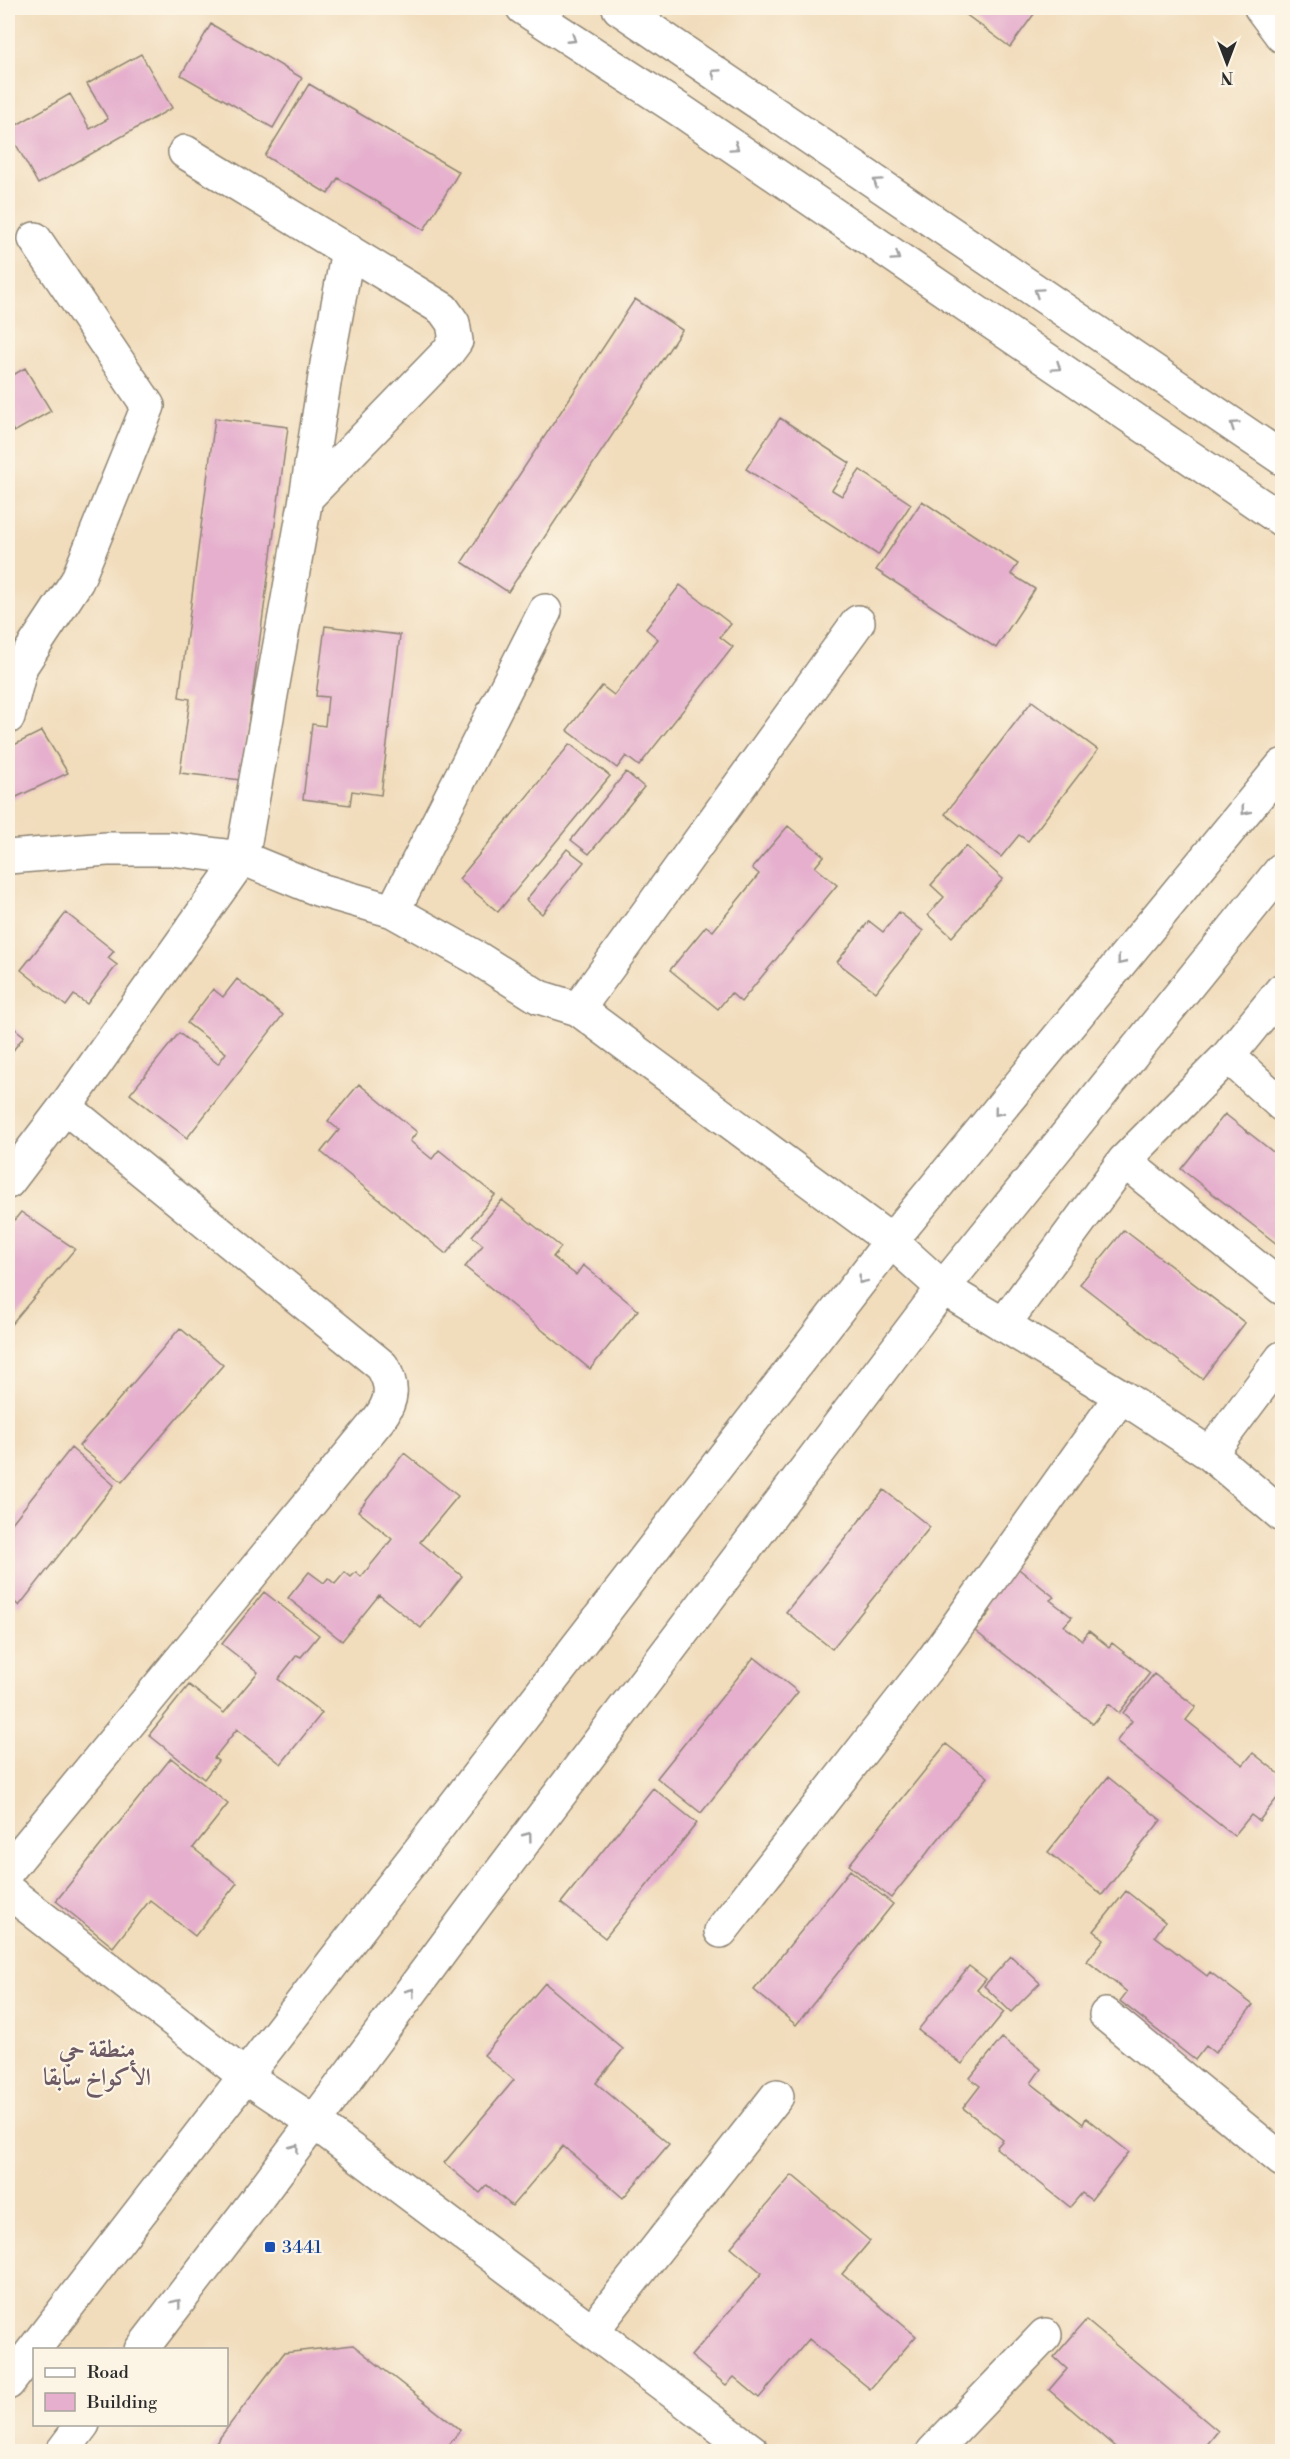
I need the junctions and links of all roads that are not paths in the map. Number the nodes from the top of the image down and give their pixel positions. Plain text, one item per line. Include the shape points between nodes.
1 (523, 8) edge
2 (1261, 8) edge
3 (632, 11) edge
4 (1282, 36) edge
5 (185, 152) dead end
6 (35, 239) dead end
7 (348, 250) junction
8 (1282, 458) edge
9 (306, 498) junction
10 (1282, 520) edge
11 (545, 611) dead end
12 (858, 622) dead end
13 (8, 717) edge
14 (1282, 766) edge
15 (8, 857) edge
16 (242, 858) junction
17 (1282, 869) edge
18 (393, 911) junction
19 (1282, 990) edge
20 (578, 1009) junction
21 (1228, 1056) junction
22 (1282, 1105) edge
23 (65, 1107) junction
24 (1124, 1161) junction
25 (8, 1182) edge
26 (891, 1241) junction
27 (943, 1288) junction
28 (1282, 1288) edge
29 (1003, 1325) junction
30 (1282, 1358) edge
31 (1121, 1396) junction
32 (1210, 1454) junction
33 (1282, 1515) edge
34 (8, 1870) edge
35 (8, 1891) edge
36 (721, 1931) dead end
37 (1106, 2015) dead end
38 (245, 2076) junction
39 (777, 2096) dead end
40 (314, 2122) junction
41 (1282, 2160) edge
42 (592, 2331) junction
43 (1046, 2335) dead end
44 (35, 2348) edge
45 (142, 2348) edge
46 (33, 2351) edge
47 (8, 2383) edge
48 (81, 2426) edge
49 (62, 2451) edge
50 (753, 2451) edge
51 (933, 2451) edge

1 -> 10 street via 683,111
2 - 4 street
8 -> 3 street
5 - 7 street
6 - 13 street via 148,406 77,581 21,666
7 - 9 street
7 - 9 street via 443,309 453,323 456,340
9 - 16 street
11 - 18 street
12 - 20 street
14 -> 26 street
15 - 16 street via 107,849 171,849
16 - 18 street via 320,890
16 - 23 street
17 - 27 street
18 - 20 street via 538,997
19 - 21 street
20 - 26 street
21 - 22 street
21 - 24 street
23 - 25 street
23 - 34 street via 382,1366 390,1379 392,1394 379,1419
24 - 28 street
24 - 29 street
26 - 27 street
26 -> 38 street
27 - 29 street
40 -> 27 street
29 - 31 street
30 - 32 street
31 - 32 street
31 - 36 street via 933,1660
32 - 33 street
35 - 38 street
37 - 41 street
38 - 40 street
38 - 44 street
39 - 42 street
40 - 42 street
45 -> 40 street
42 - 50 street
43 - 51 street
46 - 47 street
48 - 49 street

